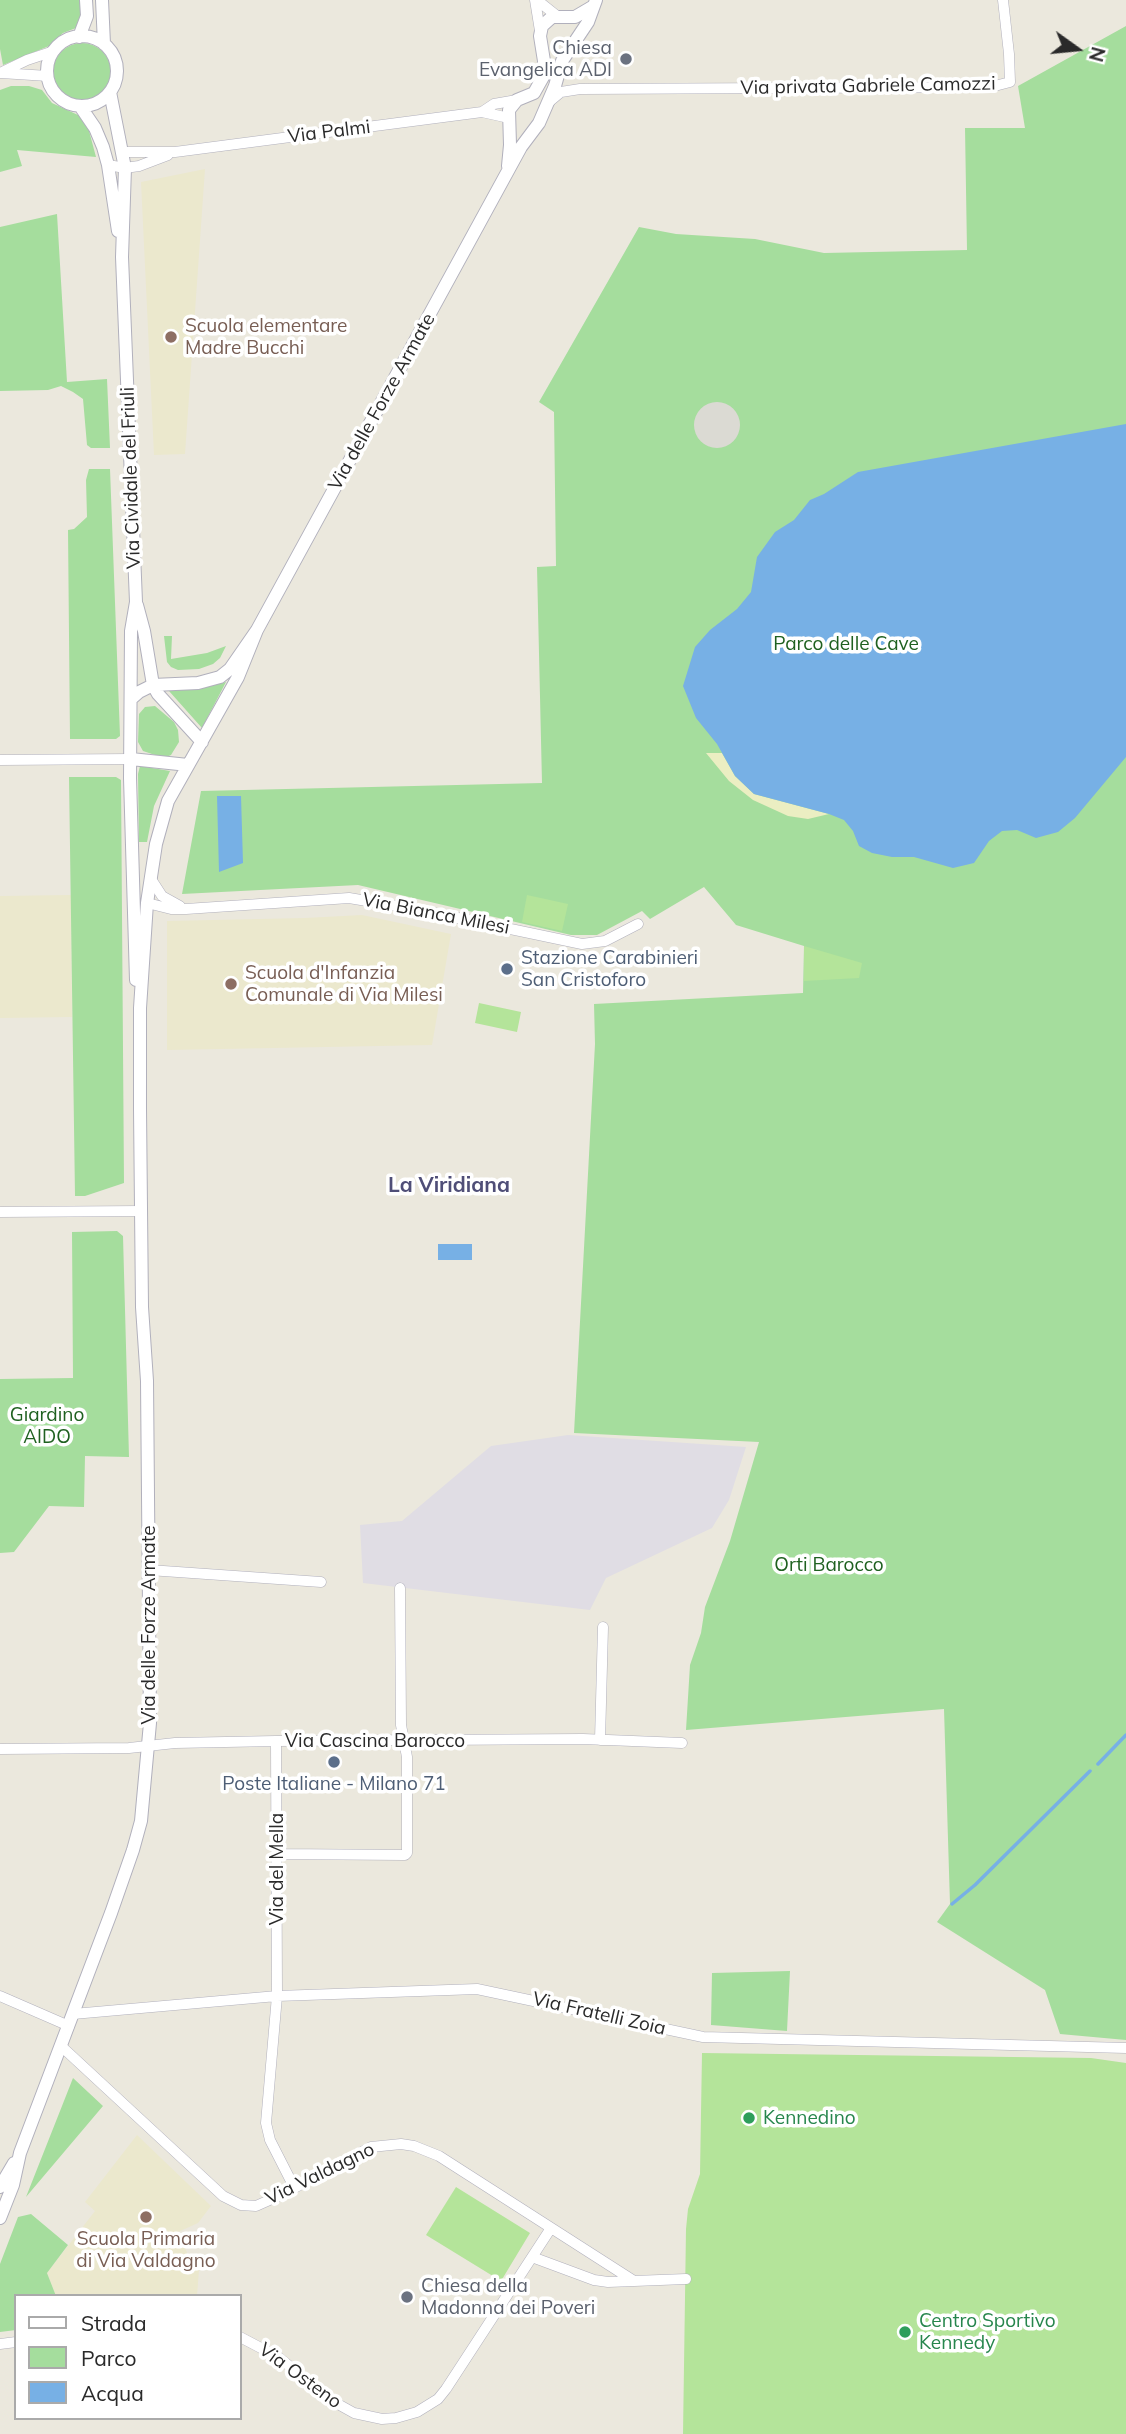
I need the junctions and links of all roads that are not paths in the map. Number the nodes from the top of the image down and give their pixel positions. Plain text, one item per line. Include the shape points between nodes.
1 (86, 0) edge
2 (102, 0) edge
3 (536, 0) edge
4 (1003, 0) edge
5 (594, 4) edge
6 (560, 16) junction
7 (540, 36) junction
8 (79, 37) junction
9 (104, 44) junction
10 (573, 46) junction
11 (54, 51) junction
12 (560, 71) junction
13 (0, 73) edge
14 (48, 76) junction
15 (567, 90) junction
16 (110, 93) junction
17 (520, 99) junction
18 (546, 105) junction
19 (80, 106) junction
20 (482, 112) junction
21 (510, 120) junction
22 (537, 124) junction
23 (122, 152) junction
24 (175, 152) junction
25 (108, 165) junction
26 (125, 168) junction
27 (507, 173) junction
28 (122, 257) junction
29 (136, 602) junction
30 (257, 630) junction
31 (153, 685) junction
32 (131, 699) junction
33 (202, 742) junction
34 (131, 759) junction
35 (0, 760) edge
36 (188, 765) junction
37 (131, 851) junction
38 (150, 878) junction
39 (147, 903) junction
40 (186, 909) junction
41 (638, 924) dead end
42 (140, 1007) junction
43 (142, 1211) junction
44 (0, 1212) edge
45 (149, 1570) junction
46 (321, 1582) dead end
47 (400, 1588) dead end
48 (603, 1628) dead end
49 (600, 1740) junction
50 (276, 1741) junction
51 (405, 1741) junction
52 (682, 1742) dead end
53 (150, 1745) junction
54 (0, 1749) edge
55 (276, 1854) junction
56 (0, 1996) edge
57 (277, 1996) junction
58 (71, 2020) junction
59 (61, 2046) junction
60 (1126, 2048) edge
61 (20, 2153) junction
62 (0, 2187) edge
63 (294, 2187) junction
64 (0, 2217) edge
65 (551, 2228) junction
66 (532, 2258) junction
67 (603, 2262) junction
68 (686, 2279) dead end
69 (594, 2280) junction
70 (634, 2281) junction
71 (242, 2338) edge

1 - 8 street via 87,16
2 - 9 street
3 - 6 street, Via delle Forze Armate
3 - 7 street, Via delle Forze Armate
4 - 15 street, Via privata Gabriele Camozzi via 1010,82 991,87
5 - 6 street, Via delle Forze Armate via 575,17
5 - 10 street, Via delle Forze Armate via 592,16
6 - 7 street, Via delle Forze Armate via 548,19
6 - 10 street, Via delle Forze Armate via 576,28
7 - 10 street via 553,53 562,54
7 - 17 street, Via delle Forze Armate via 543,77 534,93
8 - 9 street
8 - 11 street
9 - 16 street via 117,70
10 - 12 street, Via delle Forze Armate
11 - 13 street
11 - 14 street
12 - 15 street
12 - 18 street, Via delle Forze Armate
13 - 14 street
14 - 19 street via 60,98
15 - 18 street
16 - 19 street via 99,102
16 - 23 street, Via Cividale del Friuli
17 - 20 street, Via Palmi via 494,104
17 - 21 street, Via delle Forze Armate via 509,110
17 - 22 street via 538,104
18 - 22 street, Via delle Forze Armate
19 - 25 street, Via Cividale del Friuli via 95,128
20 - 21 street, Via Palmi
20 - 24 street, Via Palmi
21 - 22 street via 521,130
21 - 27 street, Via delle Forze Armate
22 - 27 street, Via delle Forze Armate
23 - 24 street, Via Palmi
23 - 26 street, Via Cividale del Friuli
24 - 26 street, Via Palmi
25 - 26 street, Via Palmi
25 - 28 street, Via Cividale del Friuli
26 - 28 street, Via Cividale del Friuli
27 - 30 street, Via delle Forze Armate
28 - 29 street, Via Cividale del Friuli
29 - 31 street
29 - 32 street, Via Cividale del Friuli via 131,631
30 - 31 street, Via delle Forze Armate via 220,677
30 - 33 street, Via delle Forze Armate via 238,677
31 - 32 street, Via delle Forze Armate
31 - 33 street
32 - 34 street, Via delle Forze Armate
33 - 36 street, Via delle Forze Armate
34 - 35 street
34 - 36 street
34 - 37 street, Via delle Forze Armate
36 - 38 street, Via delle Forze Armate via 164,811
37 - 39 street via 137,859 139,891
37 - 42 street, Via delle Forze Armate
38 - 39 street, Via delle Forze Armate
38 - 40 street via 162,896
39 - 40 street, Via Bianca Milesi
39 - 42 street, Via delle Forze Armate
40 - 41 street, Via Bianca Milesi via 349,898 582,944 605,941
42 - 43 street, Via delle Forze Armate
43 - 44 street
43 - 45 street, Via delle Forze Armate
45 - 46 street
45 - 53 street, Via delle Forze Armate
47 - 51 street via 401,1726
48 - 49 street
49 - 51 street, Via Cascina Barocco
49 - 52 street, Via Cascina Barocco
50 - 51 street, Via Cascina Barocco
50 - 53 street, Via Cascina Barocco
50 - 55 street, Via del Mella
51 - 55 street via 405,1855
53 - 54 street, Via Cascina Barocco
53 - 58 street, Via delle Forze Armate via 133,1850
55 - 57 street, Via del Mella
56 - 58 street
57 - 58 street, Via Fratelli Zoia
57 - 60 street, Via Fratelli Zoia via 477,1989 703,2037
57 - 63 street, Via del Mella via 267,2131
58 - 59 street, Via delle Forze Armate
59 - 61 street, Via delle Forze Armate
59 - 63 street, Via Valdagno via 223,2196 256,2206
61 - 62 street
61 - 64 street, Via delle Forze Armate
63 - 65 street, Via Valdagno via 370,2147 414,2146 439,2156
65 - 66 street, Via Osteno
65 - 67 street, Via Valdagno
66 - 69 street
66 - 71 street, Via Osteno via 446,2389 426,2407 406,2416 382,2419 354,2413 278,2357
67 - 69 street
67 - 70 street, Via Valdagno
68 - 70 street
69 - 70 street

